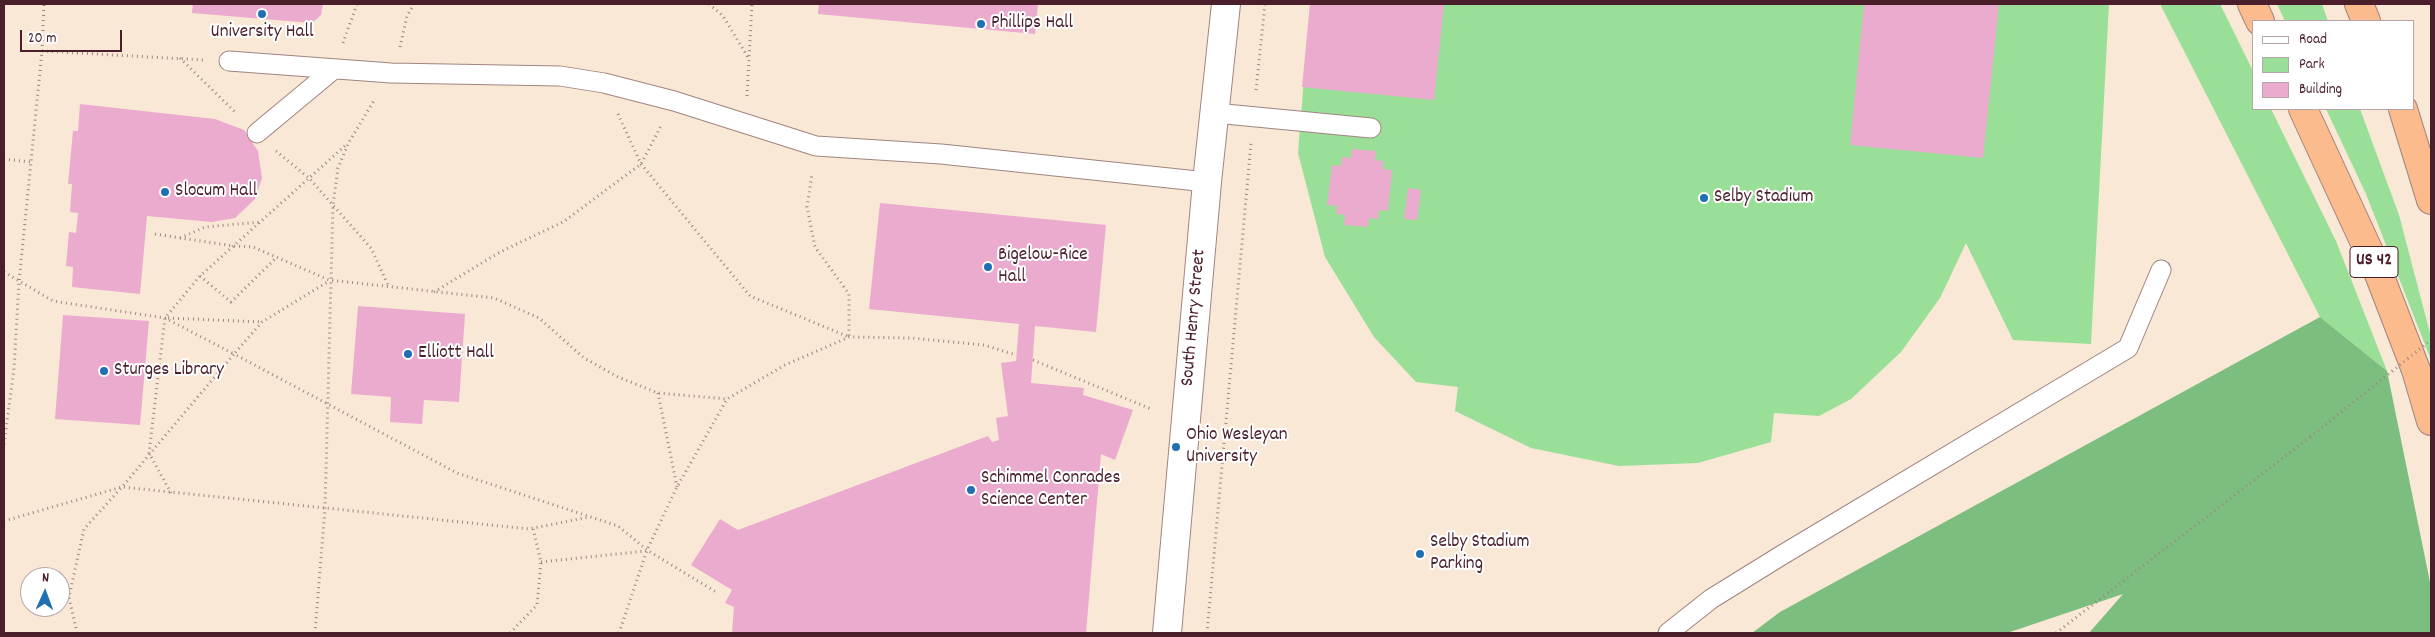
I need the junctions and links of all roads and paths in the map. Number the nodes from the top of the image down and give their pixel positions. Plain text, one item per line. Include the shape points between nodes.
1 (44, 4) edge
2 (357, 4) edge
3 (414, 4) edge
4 (709, 4) edge
5 (752, 4) edge
6 (1226, 4) edge
7 (1265, 4) edge
8 (2252, 4) edge
9 (2359, 4) edge
10 (2260, 20) edge
11 (2366, 20) edge
12 (42, 51) junction
13 (180, 58) junction
14 (749, 60) junction
15 (229, 61) joint
16 (334, 69) junction
17 (391, 73) junction
18 (604, 83) junction
19 (674, 101) junction
20 (2303, 110) edge
21 (2402, 110) edge
22 (1215, 113) junction
23 (1254, 116) junction
24 (746, 124) junction
25 (1371, 128) dead end
26 (257, 133) junction
27 (348, 142) junction
28 (816, 146) junction
29 (4, 159) edge
30 (31, 162) junction
31 (641, 164) junction
32 (309, 178) junction
33 (1207, 182) junction
34 (2431, 200) edge
35 (333, 206) junction
36 (261, 222) junction
37 (155, 234) dead end
38 (180, 238) junction
39 (234, 246) junction
40 (276, 258) junction
41 (2160, 270) dead end
42 (4, 272) edge
43 (200, 276) junction
44 (329, 280) junction
45 (20, 282) junction
46 (388, 288) junction
47 (434, 292) junction
48 (165, 318) junction
49 (262, 322) junction
50 (849, 337) junction
51 (2431, 340) edge
52 (234, 354) junction
53 (1016, 355) dead end
54 (1032, 360) dead end
55 (658, 393) junction
56 (727, 399) junction
57 (327, 403) junction
58 (1151, 409) dead end
59 (2431, 421) edge
60 (4, 444) edge
61 (149, 453) junction
62 (122, 487) junction
63 (677, 488) junction
64 (171, 494) junction
65 (325, 508) junction
66 (590, 517) junction
67 (4, 521) edge
68 (533, 528) junction
69 (646, 550) junction
70 (541, 562) junction
71 (716, 592) dead end
72 (77, 633) edge
73 (315, 633) edge
74 (510, 633) edge
75 (619, 633) edge
76 (1167, 633) edge
77 (1207, 633) edge
78 (1668, 633) edge
79 (2056, 633) edge

1 - 12 path
2 - 16 path
3 - 17 path via 407,16
4 - 14 path via 724,16
5 - 14 path
6 - 22 street, South Henry Street
7 - 23 path
8 - 10 highway
9 - 11 highway
12 - 13 path
12 - 30 path
13 - 15 path
13 - 26 path
14 - 24 path
15 - 16 lane
16 - 17 lane
16 - 26 lane
17 - 18 lane via 560,76
17 - 27 path
18 - 19 lane
18 - 31 path
19 - 24 lane
19 - 31 path
20 - 59 highway, US 42 via 2377,269 2416,370
21 - 34 highway
22 - 23 lane
22 - 33 street, South Henry Street
23 - 25 lane
23 - 77 path
24 - 28 lane
26 - 32 path via 286,162
27 - 32 path
27 - 35 path via 338,168
28 - 33 lane via 941,154
28 - 50 path via 807,207 815,247 849,294
29 - 30 path
30 - 45 path
31 - 47 path via 562,222 500,252
31 - 50 path via 750,296
32 - 35 path
32 - 36 path
33 - 76 street, South Henry Street
35 - 44 path
35 - 46 path via 371,248
36 - 38 path via 205,227
36 - 39 path
37 - 38 path
38 - 39 path
39 - 40 path via 253,247
39 - 43 path
40 - 43 path via 231,302
40 - 44 path
41 - 78 lane via 2128,348 1712,598
42 - 45 path
43 - 48 path
44 - 46 path
44 - 49 path
44 - 57 path
45 - 48 path via 52,301
45 - 60 path via 14,369
46 - 47 path
47 - 55 path via 494,298 539,318 592,363
48 - 49 path
48 - 52 path
48 - 61 path
49 - 52 path
50 - 53 path via 911,338 984,345
50 - 56 path via 785,365
51 - 79 path, bridge
52 - 57 path
52 - 61 path
54 - 58 path
55 - 56 path
55 - 63 path
56 - 63 path
57 - 65 path
57 - 66 path via 456,474
61 - 62 path
61 - 64 path
62 - 64 path
62 - 67 path
62 - 72 path via 84,528 69,597
63 - 69 path
64 - 65 path
65 - 68 path
65 - 73 path
66 - 68 path
66 - 69 path via 618,526
68 - 70 path
69 - 70 path
69 - 71 path
69 - 75 path
70 - 74 path via 537,605

